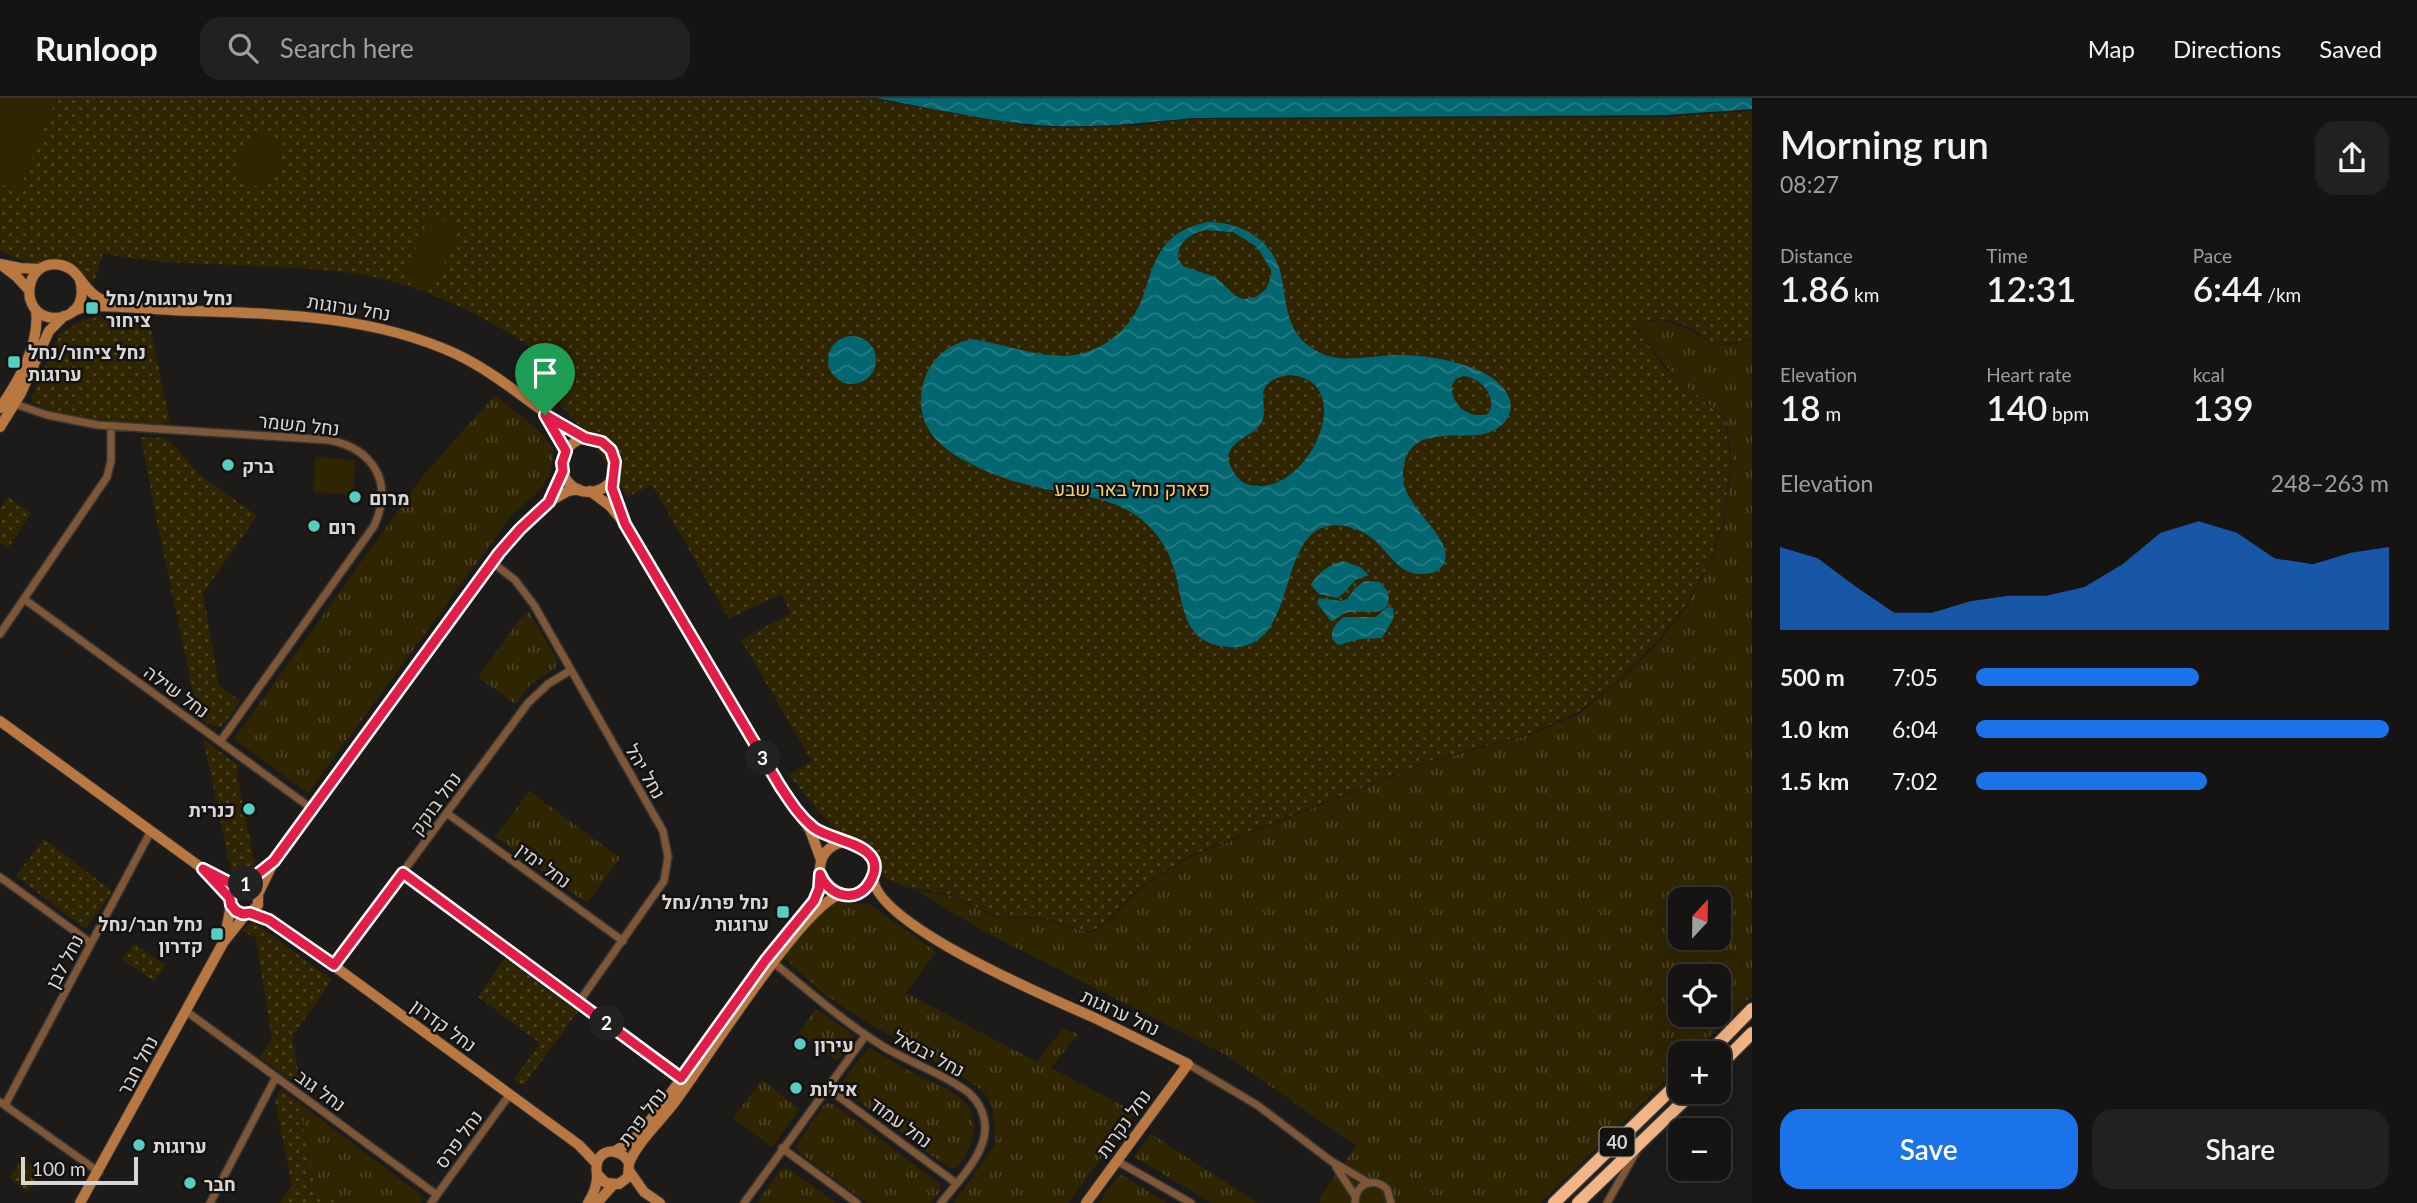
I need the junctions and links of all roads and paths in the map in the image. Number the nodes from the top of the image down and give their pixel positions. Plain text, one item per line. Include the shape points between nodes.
1 (0, 264) edge
2 (40, 268) junction
3 (80, 280) junction
4 (28, 289) junction
5 (125, 307) junction
6 (36, 310) junction
7 (68, 314) junction
8 (15, 404) junction
9 (0, 408) edge
10 (545, 415) junction
11 (111, 426) junction
12 (0, 427) edge
13 (585, 438) junction
14 (566, 451) junction
15 (563, 471) junction
16 (611, 479) junction
17 (578, 489) junction
18 (590, 491) junction
19 (549, 502) junction
20 (625, 524) junction
21 (492, 562) junction
22 (24, 599) junction
23 (0, 634) edge
24 (571, 670) junction
25 (0, 721) edge
26 (220, 742) junction
27 (311, 808) junction
28 (797, 812) junction
29 (448, 814) junction
30 (151, 831) junction
31 (845, 842) junction
32 (274, 861) junction
33 (821, 861) junction
34 (203, 869) junction
35 (403, 873) junction
36 (820, 874) junction
37 (0, 877) edge
38 (873, 877) junction
39 (241, 886) junction
40 (859, 893) junction
41 (839, 895) junction
42 (258, 898) junction
43 (231, 902) junction
44 (890, 906) junction
45 (248, 913) junction
46 (289, 933) junction
47 (623, 941) junction
48 (91, 943) junction
49 (223, 943) junction
50 (774, 963) junction
51 (334, 965) junction
52 (579, 1002) junction
53 (1752, 1009) edge
54 (186, 1011) junction
55 (1752, 1033) edge
56 (866, 1035) junction
57 (1721, 1041) edge
58 (1731, 1054) edge
59 (1188, 1064) junction
60 (276, 1077) junction
61 (681, 1078) junction
62 (827, 1087) junction
63 (1668, 1093) edge
64 (510, 1094) junction
65 (3, 1103) edge
66 (1681, 1104) edge
67 (1641, 1142) junction
68 (579, 1145) junction
69 (782, 1147) junction
70 (611, 1152) junction
71 (1116, 1161) junction
72 (1331, 1161) junction
73 (630, 1168) junction
74 (597, 1169) junction
75 (99, 1172) junction
76 (956, 1183) junction
77 (1369, 1183) junction
78 (617, 1185) junction
79 (644, 1192) junction
80 (437, 1195) junction
81 (1355, 1200) edge
82 (80, 1203) edge
83 (210, 1203) edge
84 (431, 1203) edge
85 (588, 1203) edge
86 (597, 1203) edge
87 (660, 1203) edge
88 (744, 1203) edge
89 (857, 1203) edge
90 (941, 1203) edge
91 (1086, 1203) edge
92 (1191, 1203) edge
93 (1391, 1203) edge
94 (1554, 1203) edge
95 (1578, 1203) edge
96 (1607, 1203) edge

1 - 2 street
1 - 4 street
2 - 3 street via 62,265
2 - 4 street
3 - 5 street, נחל ערוגות via 96,298
3 - 7 street via 82,297
4 - 6 street
5 - 7 street, נחל ערוגות via 89,306
5 - 10 street, נחל ערוגות via 329,319 408,335 458,355
6 - 7 street via 50,317
6 - 9 street via 37,330 31,349
7 - 8 street via 49,331
8 - 11 street, נחל משמר via 56,418
8 - 12 street
10 - 13 street, נחל ערוגות
10 - 14 street, נחל ערוגות
11 - 22 street via 107,477
11 - 26 street, נחל משמר via 329,440 363,454 380,480 382,498 374,526
13 - 14 street
13 - 16 street via 611,450 615,462
14 - 15 street
15 - 17 street
15 - 19 street
16 - 18 street
16 - 20 street
17 - 18 street
17 - 19 street
18 - 20 street
19 - 21 street
20 - 28 street
21 - 24 street, נחל יהל via 527,594
21 - 27 street
22 - 23 street
22 - 26 street, נחל שילה
24 - 29 street, נחל בוקק via 528,703
24 - 47 street, נחל יהל via 667,845 664,881
25 - 30 street
26 - 27 street, נחל שילה
27 - 32 street
28 - 31 street via 824,834
28 - 33 street via 815,840
29 - 35 street, נחל בוקק
29 - 47 street, נחל ימין
30 - 34 street
30 - 48 street, נחל לבן
31 - 33 street via 833,846
31 - 38 street via 868,852
32 - 39 street
32 - 42 street
33 - 36 street
34 - 39 street
34 - 43 street
35 - 51 street, נחל בוקק
35 - 52 street
36 - 41 street via 826,886
36 - 61 street, נחל פרת via 814,901
37 - 48 street
38 - 40 street
38 - 44 street, נחל ערוגות via 873,885
39 - 42 street via 254,888
39 - 43 street
40 - 41 street
40 - 44 street, נחל ערוגות
41 - 50 street, נחל פרת via 818,909
42 - 45 street via 256,908
42 - 46 street, נחל קדרון
43 - 45 street via 239,913
43 - 49 street, נחל חבר
44 - 59 street, נחל ערוגות via 965,957
45 - 46 street, נחל קדרון
45 - 49 street, נחל חבר
46 - 51 street, נחל קדרון
47 - 52 street, נחל יהל
48 - 65 street, נחל לבן
49 - 54 street, נחל חבר
50 - 56 street, נחל יבנאל
50 - 73 street, נחל פרת via 639,1146
51 - 64 street, נחל קדרון
52 - 61 street
53 - 57 highway
54 - 60 street, נחל גוב
54 - 75 street, נחל חבר
55 - 58 highway
56 - 62 street
56 - 76 street, נחל יבנאל via 963,1089 977,1102 985,1128 982,1145
59 - 71 street, נחל נקרות
59 - 72 street, נחל ערוגות via 1285,1124
60 - 80 street, נחל גוב
60 - 83 street
61 - 70 street, נחל פרת via 639,1134
62 - 69 street
62 - 76 street, נחל עמוד
63 - 94 highway, 40
64 - 68 street, נחל קדרון
64 - 80 street, נחל פרס
65 - 75 street
66 - 67 highway, 40
67 - 95 highway, 40
67 - 96 street
68 - 70 street, נחל קדרון
68 - 74 street, נחל קדרון
69 - 88 street
69 - 89 street
70 - 73 street via 624,1155
70 - 74 street via 601,1157
71 - 91 street, נחל נקרות
71 - 92 street
72 - 77 street, נחל ערוגות
72 - 81 street, נחל ערוגות
73 - 78 street via 627,1179
73 - 79 street
74 - 78 street via 604,1182
74 - 85 street
75 - 82 street, נחל חבר
76 - 90 street, נחל יבנאל
77 - 81 street via 1359,1189
77 - 93 street, נחל ערוגות via 1385,1186
78 - 79 street
78 - 86 street
79 - 87 street
80 - 84 street, נחל פרס

